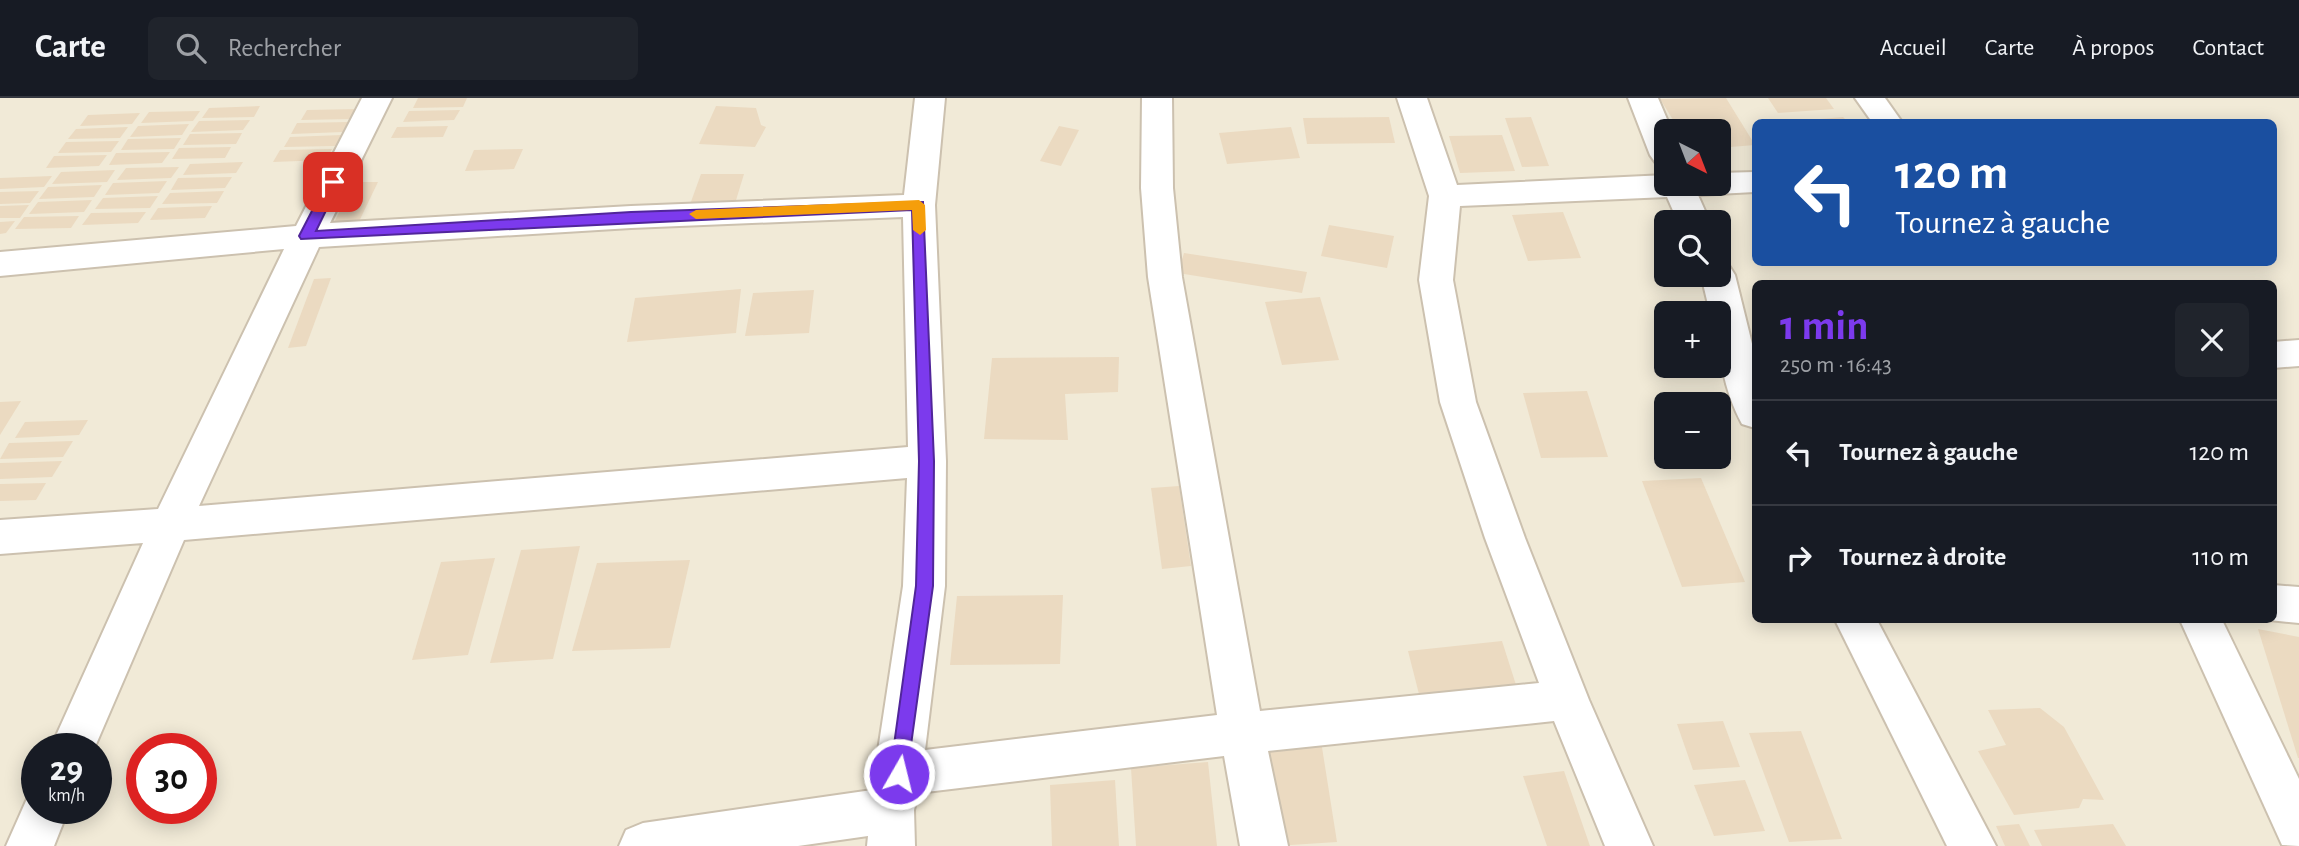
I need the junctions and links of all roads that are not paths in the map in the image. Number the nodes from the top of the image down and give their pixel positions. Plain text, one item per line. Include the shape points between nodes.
1 (377, 98) edge
2 (930, 98) edge
3 (1157, 98) edge
4 (1412, 98) edge
5 (1643, 98) edge
6 (1870, 98) edge
7 (1885, 119) edge
8 (1654, 125) edge
9 (1752, 182) edge
10 (1731, 183) edge
11 (1654, 187) edge
12 (1445, 196) junction
13 (919, 205) junction
14 (306, 236) junction
15 (0, 264) edge
16 (1721, 287) edge
17 (2299, 353) edge
18 (2277, 355) edge
19 (1752, 400) edge
20 (926, 461) junction
21 (169, 525) junction
22 (0, 537) edge
23 (2277, 603) edge
24 (2299, 605) edge
25 (1858, 623) edge
26 (2202, 623) edge
27 (1567, 700) junction
28 (79, 733) edge
29 (1241, 733) junction
30 (894, 810) edge
31 (39, 824) edge
32 (2299, 829) edge
33 (30, 846) edge
34 (643, 846) edge
35 (1264, 846) edge
36 (1629, 846) edge
37 (1972, 846) edge

1 - 14 street
2 - 13 street
3 - 29 street via 1163,274
4 - 12 street
5 - 8 street
6 - 7 street
9 - 10 street
11 - 12 street
12 - 27 street via 1436,280 1458,402
13 - 14 street
13 - 20 street
14 - 15 street
14 - 21 street
16 - 19 street
17 - 18 street
20 - 21 street
20 - 30 street via 924,586
21 - 22 street
21 - 28 street
23 - 24 street
25 - 37 street
26 - 32 street
27 - 29 street
27 - 36 street
29 - 30 street
29 - 35 street
30 - 34 street
31 - 33 street

